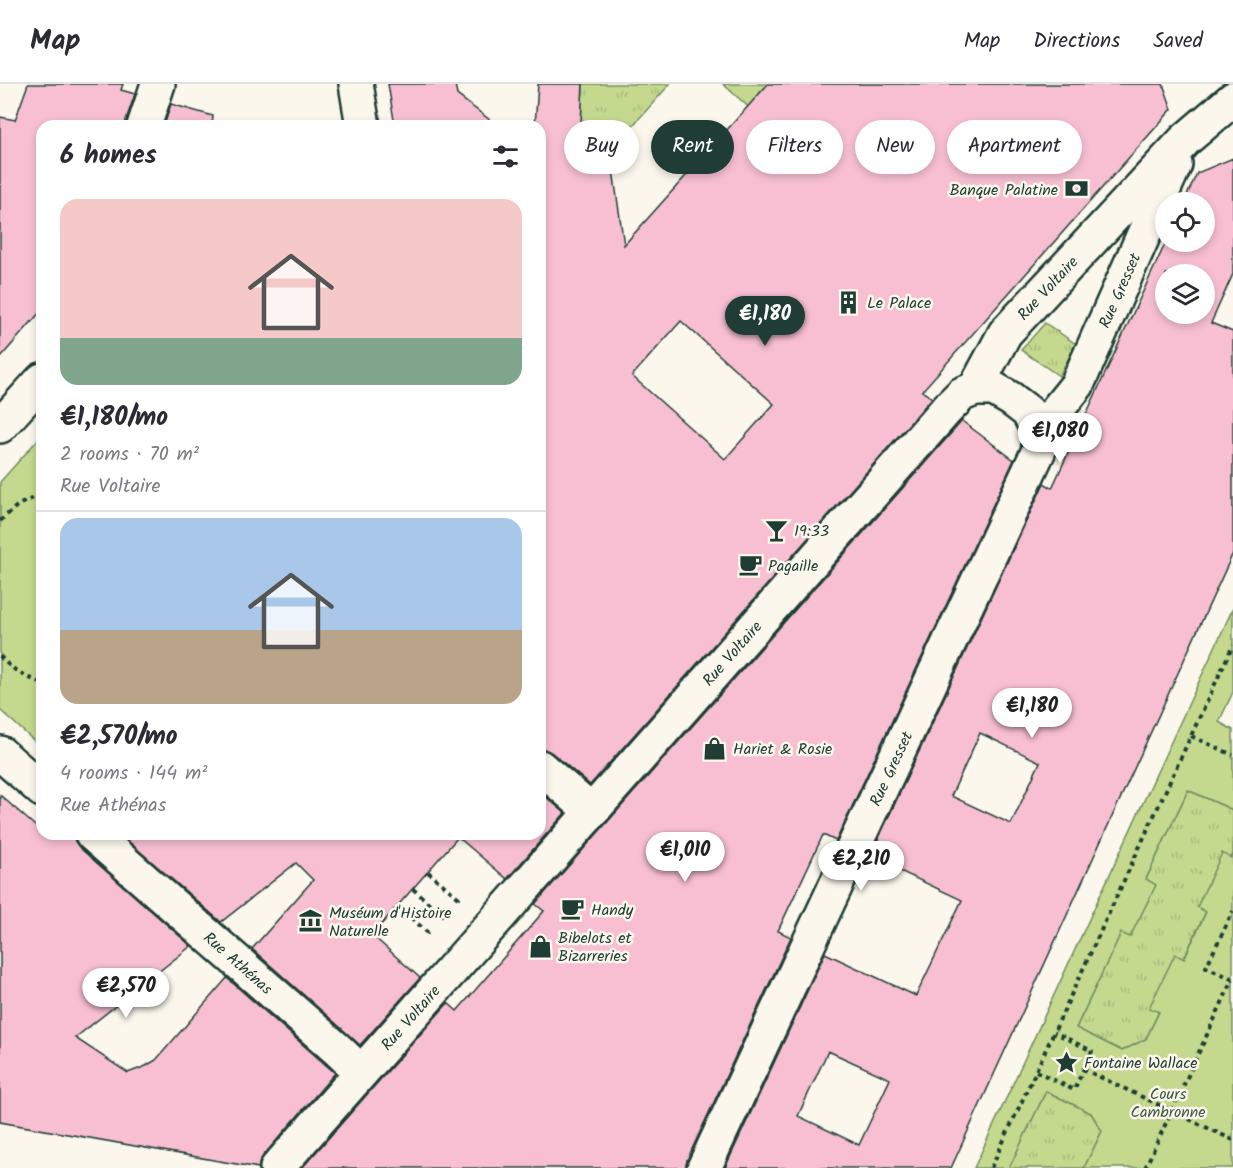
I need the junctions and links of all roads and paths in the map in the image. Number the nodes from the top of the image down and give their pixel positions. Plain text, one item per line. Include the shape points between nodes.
1 (158, 84) edge
2 (339, 84) edge
3 (356, 84) edge
4 (1233, 99) edge
5 (146, 120) edge
6 (362, 120) edge
7 (1185, 140) junction
8 (36, 387) edge
9 (975, 389) junction
10 (0, 426) edge
11 (1039, 432) junction
12 (36, 497) edge
13 (0, 521) edge
14 (1233, 645) edge
15 (0, 656) edge
16 (36, 682) edge
17 (1191, 736) junction
18 (0, 753) edge
19 (1233, 755) edge
20 (546, 772) edge
21 (36, 785) edge
22 (591, 811) junction
23 (104, 844) edge
24 (428, 872) dead end
25 (413, 889) dead end
26 (456, 896) dead end
27 (398, 906) dead end
28 (1233, 911) edge
29 (441, 913) dead end
30 (423, 929) dead end
31 (1233, 979) edge
32 (1053, 1032) junction
33 (1083, 1069) junction
34 (1036, 1071) junction
35 (361, 1072) junction
36 (1172, 1111) junction
37 (1233, 1140) edge
38 (277, 1168) edge
39 (704, 1168) edge
40 (991, 1168) edge
41 (1145, 1168) edge

1 - 5 street
2 - 3 street
3 - 6 street
4 - 7 street, Rue Voltaire
7 - 9 street, Rue Voltaire via 1005,333
7 - 11 street, Rue Gresset via 1077,385
8 - 10 street
9 - 11 street via 994,389 1011,399 1028,412
9 - 22 street, Rue Voltaire via 962,394 947,409
11 - 39 street, Rue Gresset via 1039,450
12 - 13 path via 18,505
14 - 17 path
15 - 16 path
17 - 19 path
17 - 32 path
18 - 21 street
20 - 22 street
22 - 35 street, Rue Voltaire
23 - 35 street, Rue Athénas
24 - 26 path
25 - 29 path
27 - 30 path
28 - 31 path via 1206,967
31 - 36 path
32 - 33 path via 1092,1051
32 - 34 path
33 - 34 path via 1074,1090
33 - 36 path
34 - 40 path
35 - 38 street, Rue Voltaire
36 - 37 path
36 - 41 path

